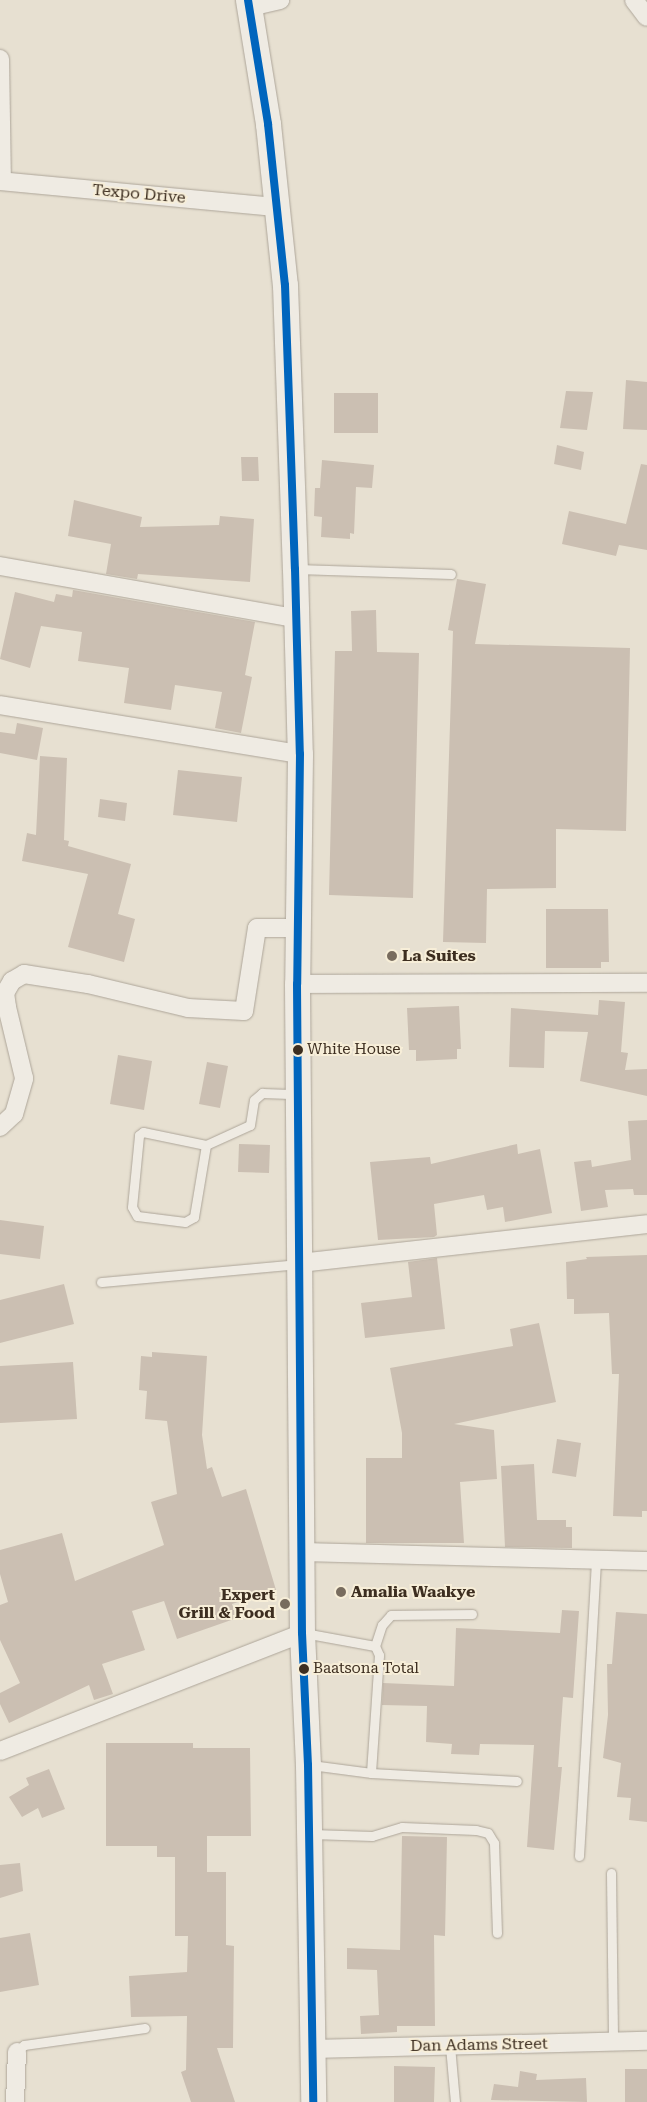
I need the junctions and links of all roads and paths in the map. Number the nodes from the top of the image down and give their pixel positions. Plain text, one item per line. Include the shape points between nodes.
1 (280, 0) edge
2 (634, 0) edge
3 (249, 4) edge
4 (647, 17) edge
5 (0, 59) edge
6 (1, 181) edge
7 (278, 207) junction
8 (0, 566) edge
9 (296, 569) junction
10 (452, 574) dead end
11 (296, 618) junction
12 (0, 705) edge
13 (300, 754) junction
14 (297, 928) junction
15 (647, 983) edge
16 (297, 984) junction
17 (297, 1094) junction
18 (0, 1127) edge
19 (206, 1144) junction
20 (647, 1224) edge
21 (300, 1263) junction
22 (101, 1282) dead end
23 (302, 1552) junction
24 (596, 1560) junction
25 (647, 1561) edge
26 (472, 1614) dead end
27 (302, 1633) junction
28 (375, 1646) junction
29 (0, 1752) edge
30 (308, 1765) junction
31 (371, 1773) junction
32 (517, 1781) dead end
33 (309, 1834) junction
34 (579, 1856) dead end
35 (611, 1873) dead end
36 (497, 1933) dead end
37 (145, 2028) dead end
38 (647, 2041) edge
39 (613, 2042) junction
40 (450, 2046) junction
41 (312, 2049) junction
42 (17, 2052) joint
43 (15, 2102) edge
44 (313, 2102) edge
45 (455, 2102) edge

1 - 3 street
2 - 4 street
3 - 7 main road
5 - 6 street
6 - 7 street, Texpo Drive
7 - 9 main road via 285,285
8 - 11 street
9 - 10 lane
9 - 11 main road
11 - 13 main road
12 - 13 street
13 - 14 main road
14 - 16 main road
14 - 18 street via 257,928 244,1011 188,1008 88,984 24,974 12,981 5,993 24,1078 14,1114
15 - 16 street
16 - 17 main road
17 - 19 lane via 262,1093 254,1100 250,1125
17 - 21 main road
19 - 19 lane via 143,1132 139,1135 132,1207 137,1216 185,1222 194,1217
20 - 21 street
21 - 22 lane
21 - 23 main road
23 - 24 street
23 - 27 main road
24 - 25 street
24 - 34 lane
26 - 28 lane via 391,1615 382,1625
27 - 28 lane
27 - 29 street
27 - 30 main road
28 - 31 lane via 379,1665
30 - 31 lane
30 - 33 main road
31 - 32 lane
33 - 36 lane via 372,1836 402,1827 476,1830 488,1834 494,1843
33 - 41 main road
35 - 39 lane
37 - 42 lane via 24,2045
38 - 39 street, Dan Adams Street
39 - 40 street, Dan Adams Street
40 - 41 street, Dan Adams Street
40 - 45 lane
41 - 44 main road
42 - 43 street

